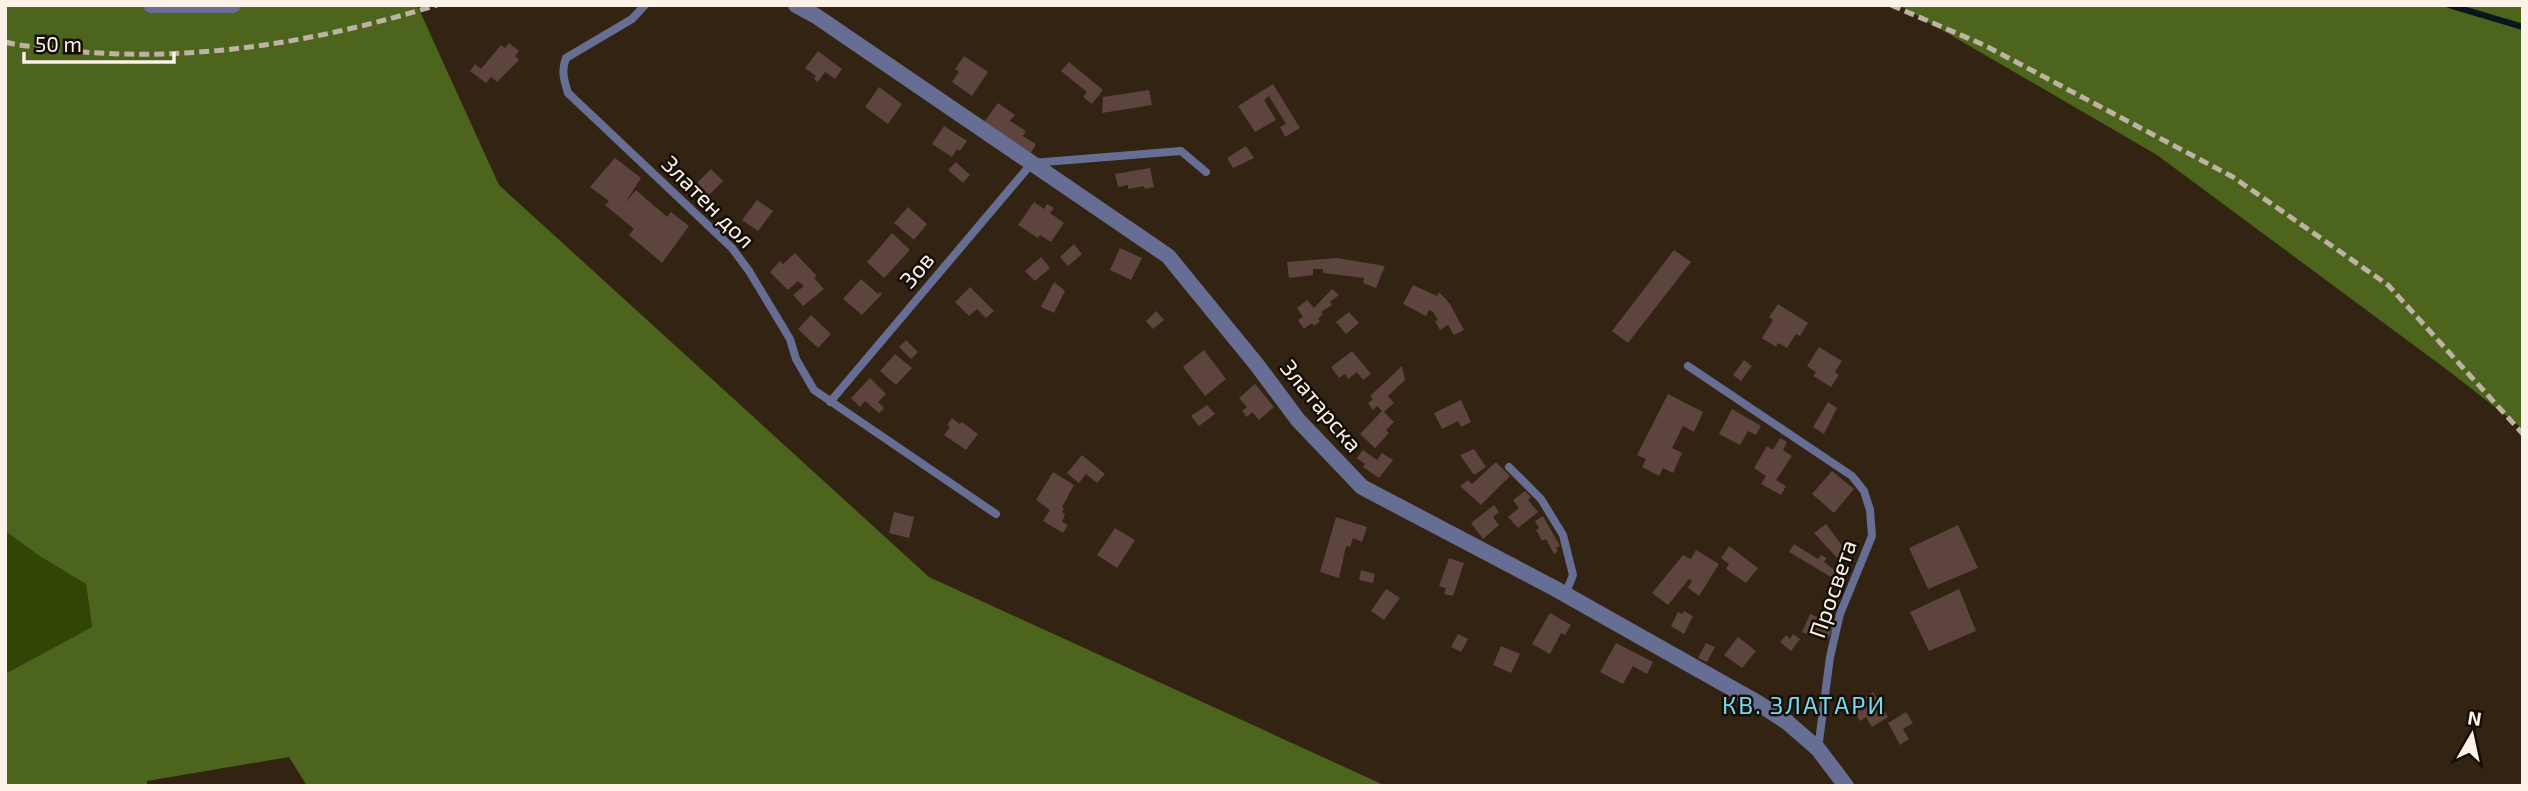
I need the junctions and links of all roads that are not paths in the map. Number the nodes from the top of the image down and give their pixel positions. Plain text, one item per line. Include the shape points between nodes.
1 (150, 5) edge
2 (233, 5) edge
3 (645, 5) edge
4 (796, 5) edge
5 (1032, 163) junction
6 (1206, 172) dead end
7 (1688, 366) dead end
8 (830, 402) junction
9 (1508, 467) dead end
10 (996, 514) dead end
11 (1565, 595) junction
12 (1818, 748) junction
13 (1846, 786) edge

1 - 2 street
3 - 8 lane, Златен дол via 632,19 566,58 563,67 568,93 732,248 790,339 814,390
4 - 5 street, Златарска
5 - 6 lane via 1181,151
5 - 8 lane, Зов
5 - 11 street, Златарска via 1168,256 1298,420 1362,487
7 - 12 lane, Просвета via 1852,476 1864,491 1872,536 1840,614
8 - 10 lane, Златен дол
9 - 11 lane via 1541,499 1563,535 1573,575
11 - 12 street, Златарска via 1758,703
12 - 13 street, Златарска

